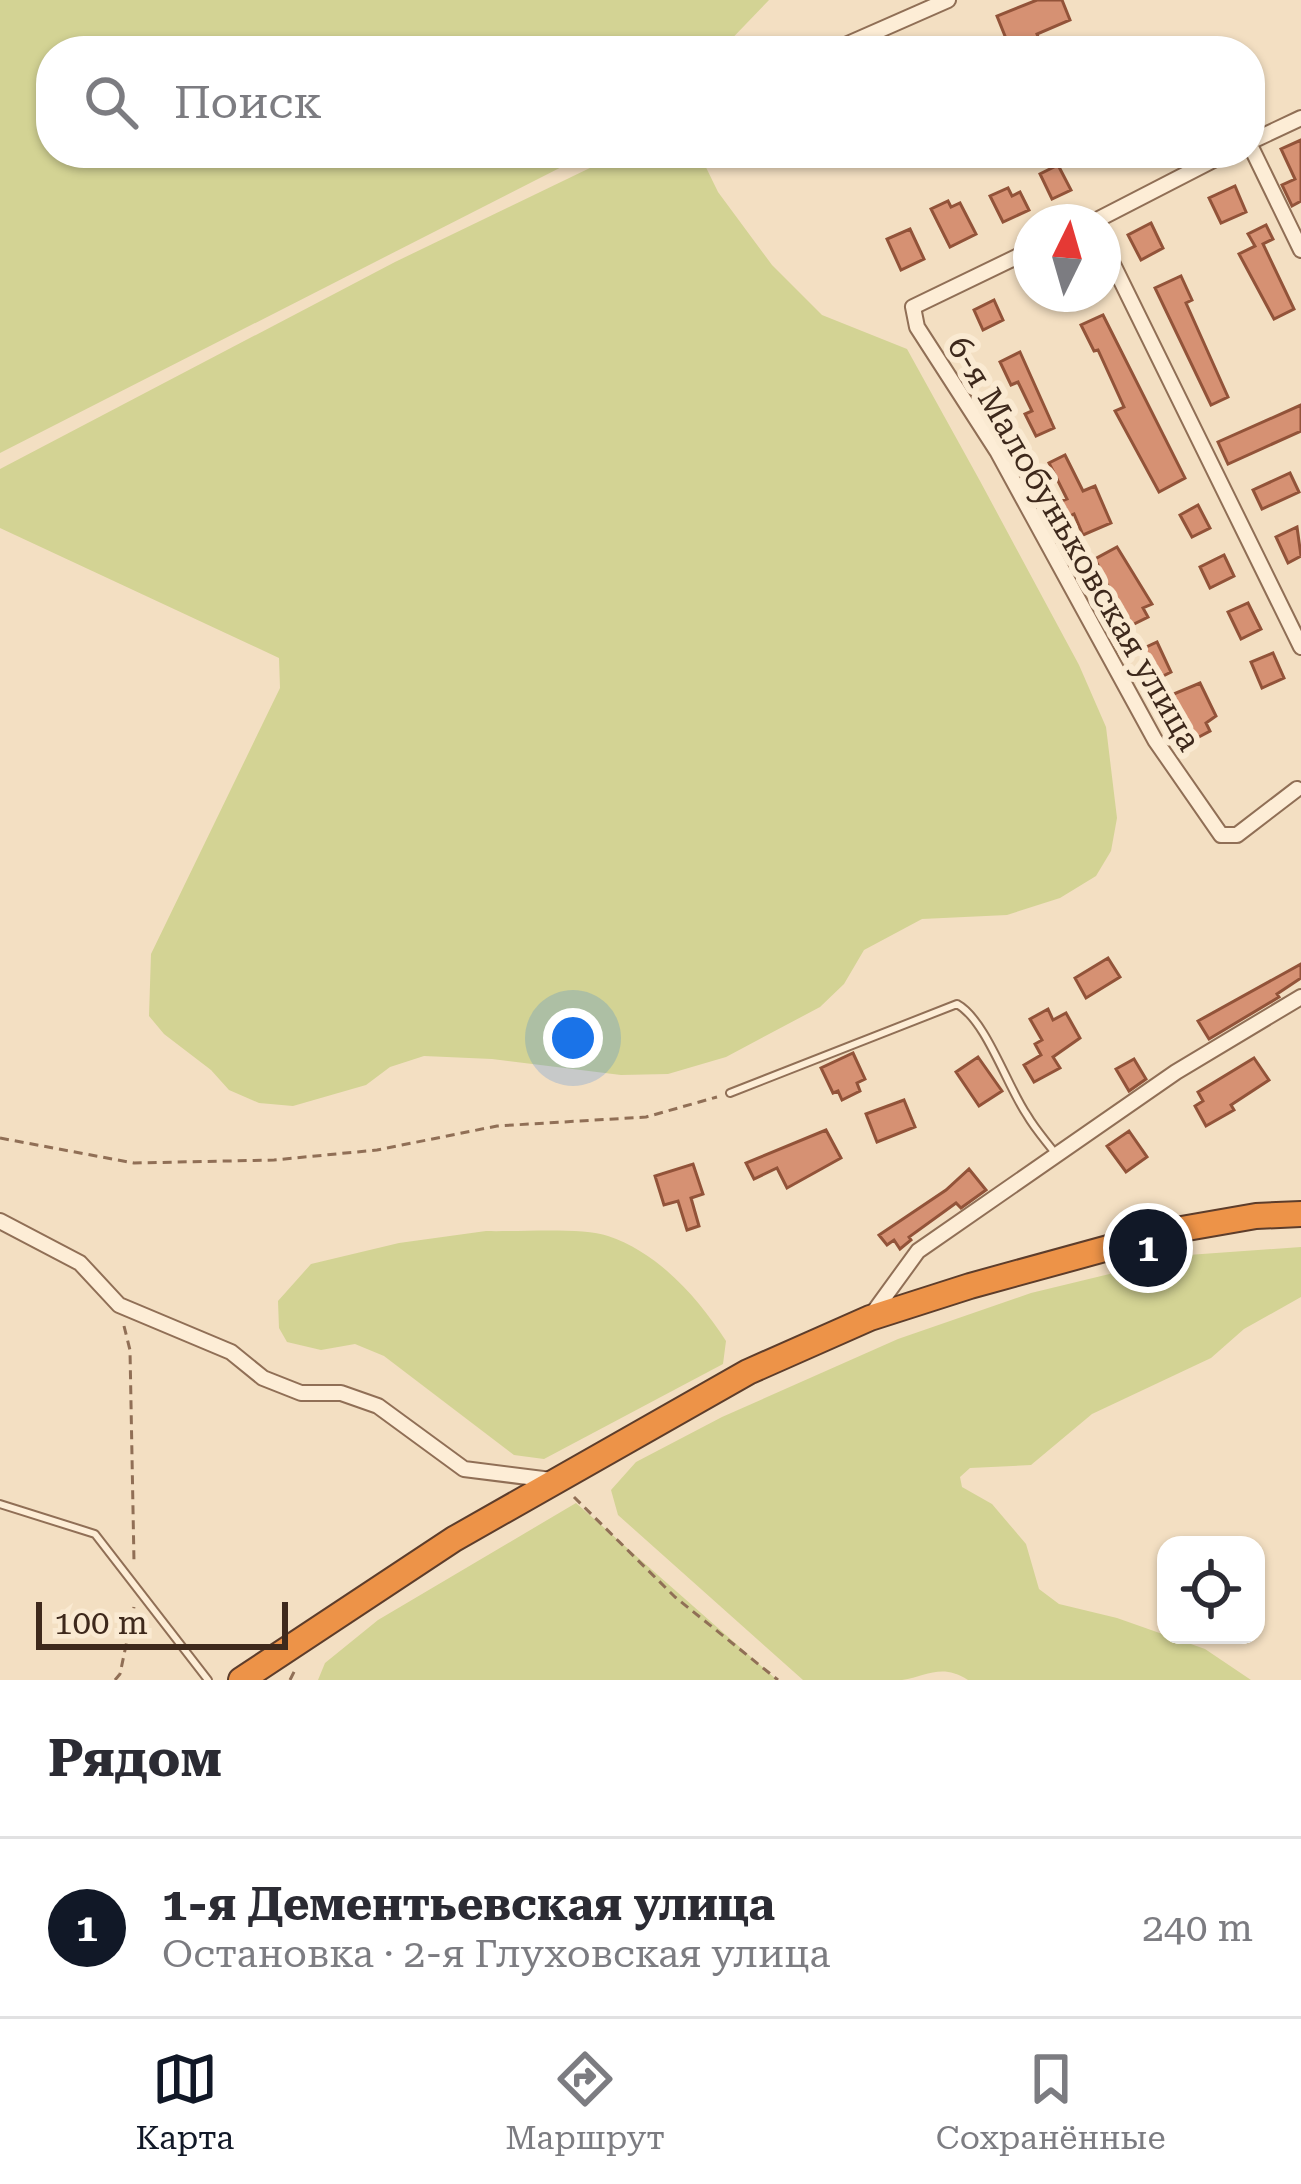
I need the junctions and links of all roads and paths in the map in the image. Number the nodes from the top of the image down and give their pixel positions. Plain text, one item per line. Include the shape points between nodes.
1 (948, 0) edge
2 (866, 36) edge
3 (1301, 118) edge
4 (1265, 136) edge
5 (1199, 168) edge
6 (1262, 168) edge
7 (1121, 208) edge
8 (1301, 250) edge
9 (1013, 259) edge
10 (1121, 281) edge
11 (1301, 647) edge
12 (1300, 789) edge
13 (1301, 997) edge
14 (730, 1093) joint
15 (0, 1138) edge
16 (1058, 1156) junction
17 (1301, 1214) edge
18 (0, 1221) edge
19 (119, 1305) junction
20 (870, 1318) junction
21 (557, 1481) junction
22 (0, 1504) edge
23 (134, 1582) junction
24 (115, 1680) edge
25 (208, 1680) edge
26 (241, 1680) edge
27 (778, 1680) edge

1 - 2 street
3 - 4 street
5 - 7 street
6 - 8 street
9 - 12 street, 6-я Малобуньковская улица via 914,307 916,327 997,452 1155,740 1221,835 1237,836
10 - 11 street
13 - 16 street
14 - 15 path via 646,1117 497,1126 274,1160 134,1163
14 - 16 lane via 957,1004
16 - 20 street via 918,1251
17 - 20 highway via 1150,1236
18 - 19 street via 80,1263
19 - 21 street via 231,1352 262,1378 378,1406 464,1469
19 - 23 path via 130,1350
20 - 21 highway via 748,1372
21 - 26 highway
21 - 27 path via 675,1597
22 - 23 lane via 95,1534
23 - 24 path
23 - 25 lane

